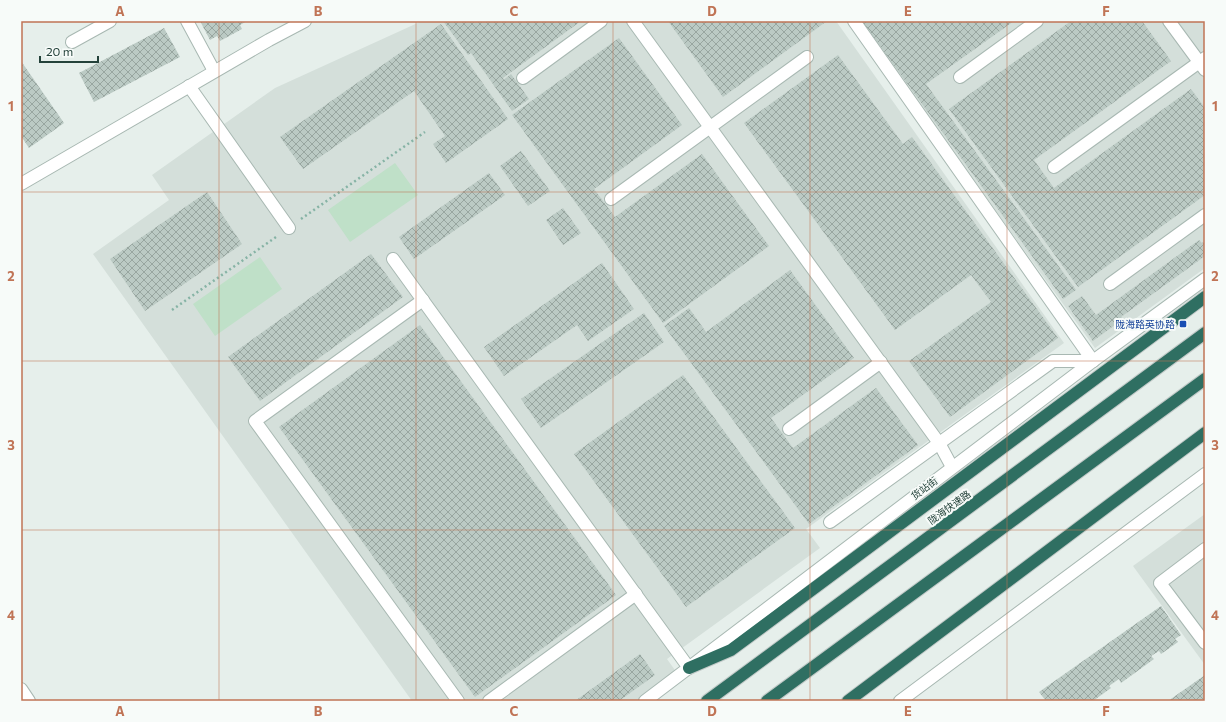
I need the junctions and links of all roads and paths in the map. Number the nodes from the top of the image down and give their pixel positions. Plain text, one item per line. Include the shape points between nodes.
1 (110, 21) edge
2 (187, 21) edge
3 (305, 21) edge
4 (601, 21) edge
5 (633, 21) edge
6 (854, 21) edge
7 (1037, 21) edge
8 (1169, 21) edge
9 (72, 42) dead end
10 (806, 57) dead end
11 (1203, 63) edge
12 (214, 72) junction
13 (960, 77) dead end
14 (523, 78) dead end
15 (189, 86) junction
16 (710, 127) junction
17 (1054, 168) dead end
18 (21, 184) edge
19 (611, 199) dead end
20 (1205, 215) edge
21 (289, 228) dead end
22 (393, 260) dead end
23 (1205, 279) edge
24 (1110, 284) dead end
25 (1205, 297) edge
26 (422, 300) junction
27 (1205, 333) edge
28 (1093, 361) junction
29 (881, 362) junction
30 (1205, 379) edge
31 (789, 429) dead end
32 (1205, 433) edge
33 (939, 443) junction
34 (952, 467) junction
35 (1205, 474) edge
36 (830, 522) dead end
37 (1205, 549) edge
38 (636, 594) junction
39 (1205, 643) edge
40 (689, 668) junction
41 (21, 689) edge
42 (29, 701) edge
43 (458, 701) edge
44 (489, 701) edge
45 (645, 701) edge
46 (707, 701) edge
47 (767, 701) edge
48 (848, 701) edge
49 (900, 701) edge

1 - 9 street
2 - 12 street
3 - 12 street
4 - 14 street
5 - 16 street
6 - 28 street
7 - 13 street
8 - 11 street
10 - 16 street
11 - 17 street
12 - 15 street
15 - 18 street
15 - 21 street
16 - 19 street
16 - 29 street
20 - 24 street
22 - 26 street
23 - 28 street, 货站街
25 - 40 highway via 731,650
26 - 38 street
26 - 43 street via 255,421
27 - 46 highway, 陇海快速路
28 - 33 street via 1053,361
28 - 34 street, 货站街
29 - 31 street
29 - 33 street
30 - 47 highway
32 - 48 highway
33 - 34 street
33 - 36 street
34 - 40 street, 货站街
35 - 49 street
37 - 39 street via 1160,583
38 - 40 street
38 - 44 street
40 - 45 street, 货站街
41 - 42 street

